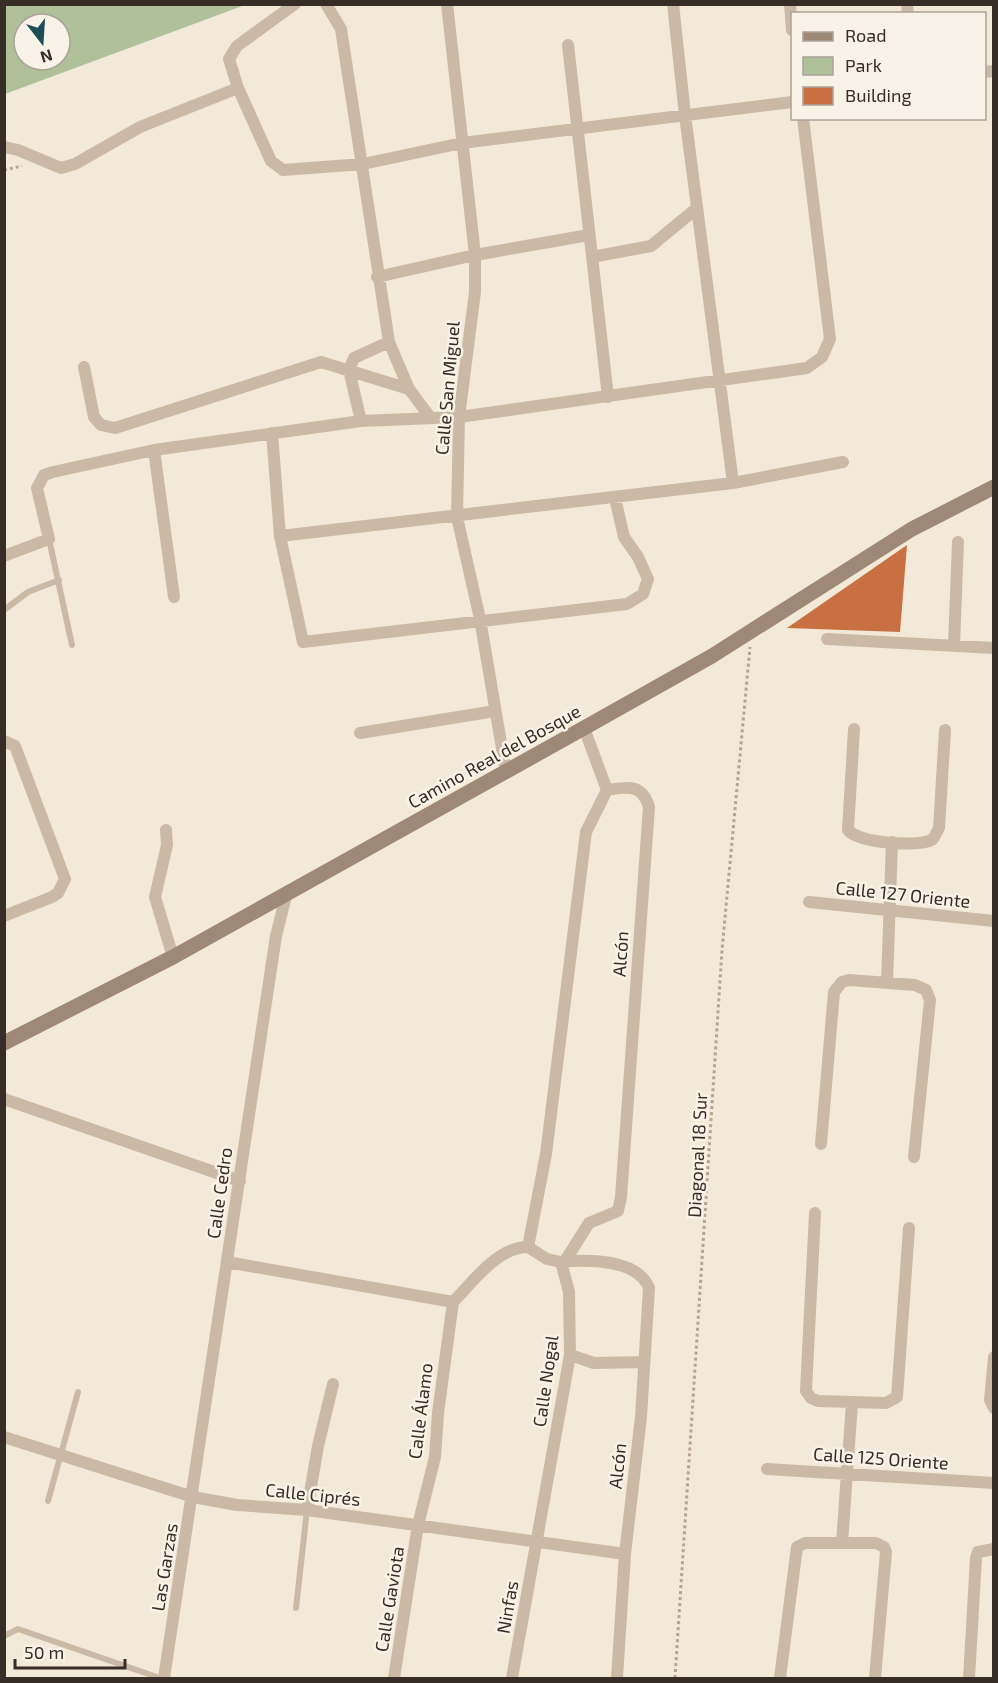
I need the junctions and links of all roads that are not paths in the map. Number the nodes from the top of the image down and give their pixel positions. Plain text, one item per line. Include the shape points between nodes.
1 (295, 4) edge
2 (326, 4) edge
3 (447, 4) edge
4 (674, 4) edge
5 (568, 45) dead end
6 (237, 88) junction
7 (791, 102) edge
8 (685, 115) junction
9 (803, 120) edge
10 (576, 130) junction
11 (462, 143) junction
12 (4, 147) edge
13 (363, 164) junction
14 (697, 208) junction
15 (589, 235) junction
16 (475, 255) junction
17 (592, 257) junction
18 (377, 277) junction
19 (388, 342) junction
20 (84, 368) dead end
21 (349, 370) junction
22 (721, 380) junction
23 (409, 389) junction
24 (608, 397) junction
25 (430, 417) junction
26 (459, 417) junction
27 (361, 421) junction
28 (272, 433) junction
29 (154, 450) junction
30 (843, 462) dead end
31 (733, 483) junction
32 (993, 487) edge
33 (615, 498) junction
34 (457, 517) junction
35 (280, 536) junction
36 (48, 539) junction
37 (958, 542) dead end
38 (4, 556) edge
39 (59, 580) junction
40 (174, 597) dead end
41 (4, 610) edge
42 (480, 620) junction
43 (827, 639) dead end
44 (72, 645) dead end
45 (954, 646) junction
46 (993, 648) edge
47 (495, 711) junction
48 (584, 728) junction
49 (854, 729) dead end
50 (945, 730) dead end
51 (360, 733) dead end
52 (4, 741) edge
53 (506, 772) junction
54 (607, 790) junction
55 (166, 830) dead end
56 (892, 842) junction
57 (286, 896) junction
58 (809, 902) dead end
59 (889, 912) junction
60 (4, 916) edge
61 (993, 921) edge
62 (172, 957) junction
63 (887, 982) junction
64 (6, 1039) edge
65 (4, 1099) edge
66 (821, 1144) dead end
67 (914, 1157) dead end
68 (240, 1181) junction
69 (815, 1213) dead end
70 (909, 1228) dead end
71 (528, 1247) junction
72 (227, 1262) junction
73 (563, 1262) junction
74 (453, 1302) junction
75 (570, 1354) junction
76 (993, 1358) edge
77 (644, 1362) junction
78 (333, 1384) dead end
79 (78, 1392) dead end
80 (852, 1403) junction
81 (993, 1408) edge
82 (4, 1437) edge
83 (60, 1456) junction
84 (767, 1468) dead end
85 (848, 1475) junction
86 (993, 1483) edge
87 (193, 1497) junction
88 (48, 1501) dead end
89 (308, 1510) junction
90 (418, 1525) junction
91 (536, 1542) junction
92 (842, 1543) junction
93 (993, 1550) edge
94 (625, 1554) junction
95 (296, 1608) dead end
96 (4, 1636) edge
97 (160, 1678) edge
98 (164, 1678) edge
99 (394, 1678) edge
100 (512, 1678) edge
101 (618, 1678) edge
102 (780, 1678) edge
103 (875, 1678) edge
104 (969, 1678) edge

1 - 6 street via 237,46 229,59
2 - 13 street via 341,29
3 - 11 street, Calle San Miguel
4 - 8 street
5 - 10 street
6 - 12 street via 140,127 61,168
6 - 13 street via 276,167 290,170
7 - 8 street
8 - 10 street
8 - 14 street
9 - 22 street via 830,339 822,357 807,368
10 - 11 street
10 - 15 street
11 - 13 street
11 - 16 street, Calle San Miguel
13 - 18 street
14 - 17 street via 651,246
14 - 22 street
15 - 16 street
15 - 17 street
16 - 18 street
16 - 26 street, Calle San Miguel via 475,292
17 - 24 street
18 - 19 street
19 - 21 street via 354,358
19 - 23 street
20 - 21 street via 94,417 100,425 115,428 321,362
21 - 23 street
21 - 27 street
22 - 24 street
22 - 31 street
23 - 25 street
24 - 26 street
25 - 26 street
25 - 27 street
26 - 34 street, Calle San Miguel
27 - 28 street
28 - 29 street
28 - 35 street
29 - 36 street via 44,475 37,488
29 - 40 street
30 - 31 street
31 - 33 street
32 - 48 street, Camino Real del Bosque via 912,529 748,633
33 - 34 street
33 - 42 street via 624,537 648,579 644,594 627,604
34 - 35 street
34 - 42 street, Calle San Miguel
35 - 42 street via 303,642
36 - 38 street
36 - 39 lane
37 - 45 street
39 - 41 lane via 28,592
39 - 44 lane
42 - 47 street, Calle San Miguel
43 - 45 street
45 - 46 street
47 - 51 street
47 - 53 street, Calle San Miguel
48 - 53 street, Camino Real del Bosque
48 - 54 street
49 - 56 street via 848,830 862,839
50 - 56 street via 937,834 928,843
52 - 60 street via 15,746 66,879 52,897
53 - 57 street, Camino Real del Bosque
54 - 71 street via 586,832 546,1154
54 - 73 street, Alcón via 630,786 639,789 649,807 621,1197 618,1212 589,1223
55 - 62 street via 167,845 155,897
56 - 59 street
57 - 62 street, Camino Real del Bosque
57 - 68 street, Calle Cedro via 276,936
58 - 59 street, Calle 127 Oriente
59 - 61 street, Calle 127 Oriente
59 - 63 street
62 - 64 street, Camino Real del Bosque
63 - 66 street via 849,980 834,992
63 - 67 street via 921,987 930,1000
65 - 68 street
68 - 72 street, Calle Cedro
69 - 80 street via 806,1391 814,1400
70 - 80 street via 897,1397 886,1403
71 - 73 street via 547,1259
71 - 74 street via 518,1247 494,1260
72 - 74 street
72 - 87 street, Calle Cedro
73 - 75 street, Calle Nogal via 569,1292
73 - 77 street, Alcón via 582,1260 628,1268 641,1275 649,1288
74 - 90 street, Calle Álamo via 435,1457
75 - 77 street via 594,1363
75 - 91 street, Calle Nogal
76 - 81 street
77 - 94 street, Alcón
78 - 89 street
79 - 83 lane
80 - 85 street
82 - 83 street, Calle Ciprés
83 - 87 street, Calle Ciprés
83 - 88 lane
84 - 85 street, Calle 125 Oriente
85 - 86 street, Calle 125 Oriente
85 - 92 street
87 - 89 street, Calle Ciprés via 237,1505
87 - 98 street, Las Garzas
89 - 90 street, Calle Ciprés
89 - 95 lane
90 - 91 street, Calle Ciprés
90 - 99 street, Calle Gaviota
91 - 94 street, Calle Ciprés
91 - 100 street, Ninfas
92 - 102 street via 805,1543 795,1551
92 - 103 street via 876,1543 886,1552
93 - 104 street via 978,1552 976,1558
94 - 101 street, Alcón
96 - 97 lane via 18,1629

